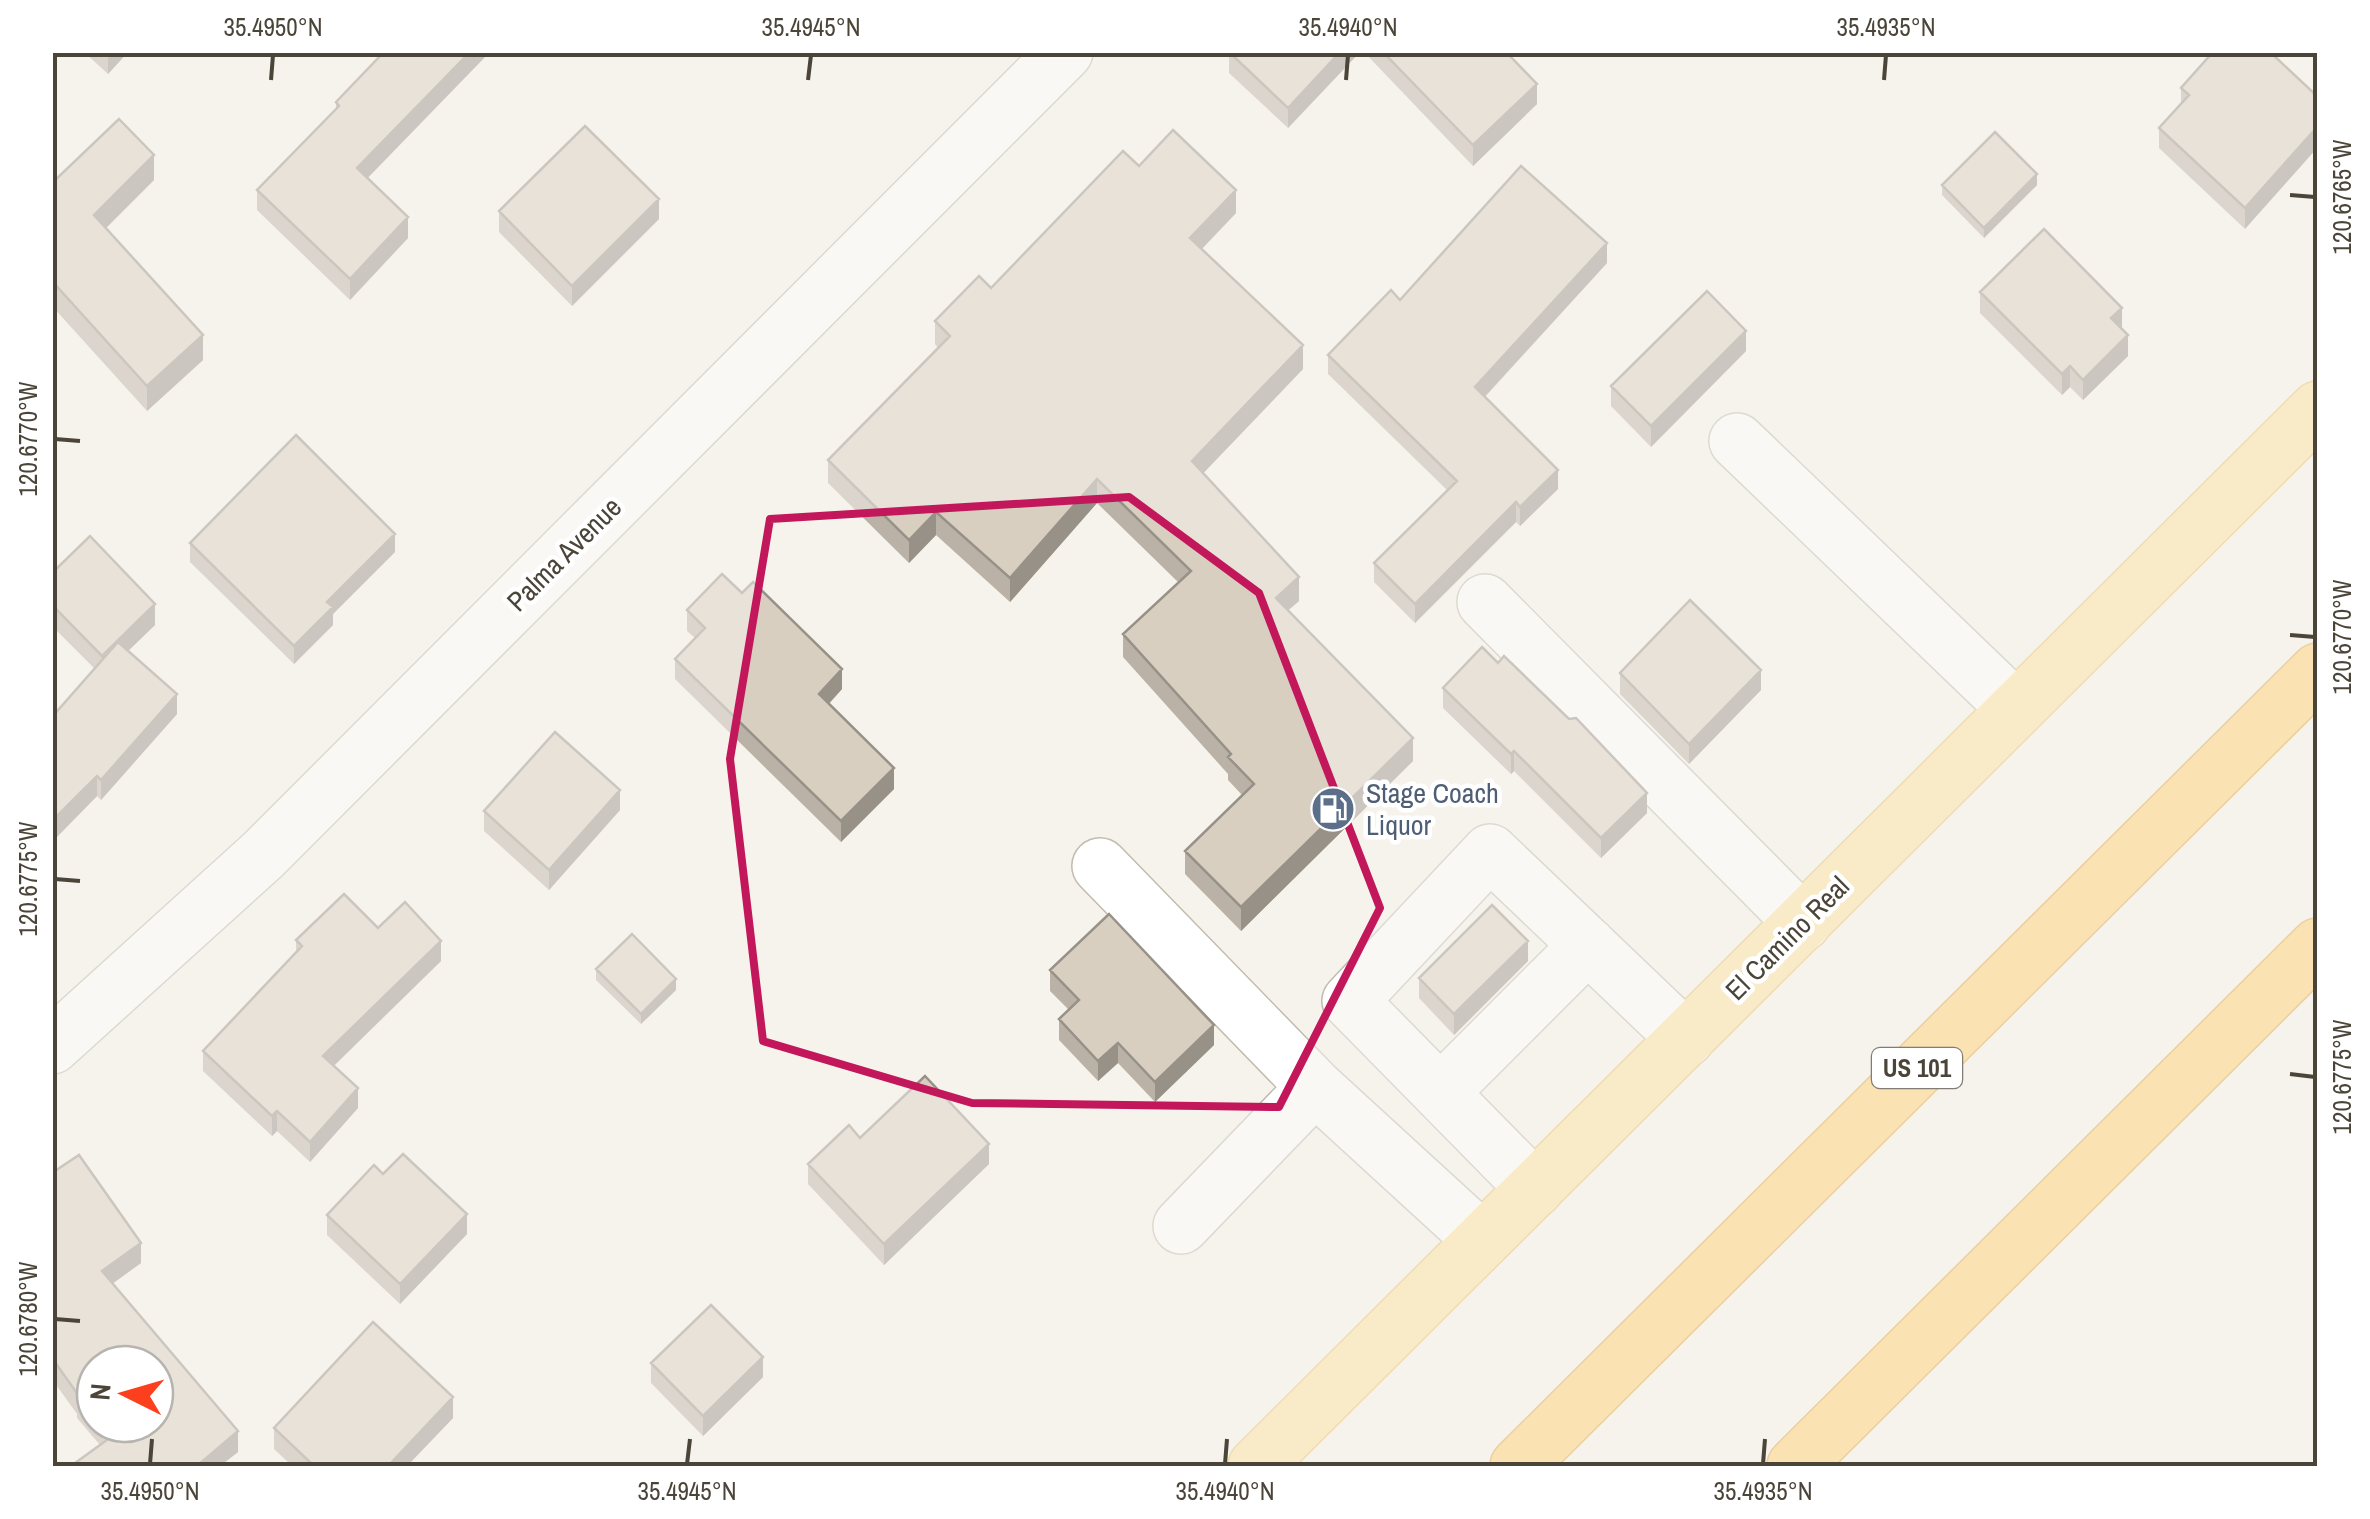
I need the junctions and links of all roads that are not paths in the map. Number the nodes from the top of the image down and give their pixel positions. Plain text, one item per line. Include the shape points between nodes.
1 (1065, 52) edge
2 (2318, 409) edge
3 (1738, 441) dead end
4 (1484, 602) dead end
5 (2318, 671) edge
6 (2016, 709) junction
7 (1100, 866) dead end
8 (1803, 923) junction
9 (1588, 945) junction
10 (2318, 946) edge
11 (1686, 1039) junction
12 (52, 1046) edge
13 (1315, 1087) junction
14 (1440, 1092) junction
15 (1536, 1189) junction
16 (1182, 1226) dead end
17 (1482, 1240) junction
18 (1256, 1466) edge
19 (1518, 1466) edge
20 (1795, 1466) edge

1 - 12 street, Palma Avenue via 263,855
2 - 6 main road, El Camino Real
3 - 6 street
4 - 8 street
5 - 19 highway, US 101
6 - 8 main road, El Camino Real
7 - 13 street
8 - 11 main road, El Camino Real
9 - 11 street
9 - 14 street
9 - 14 street via 1490,852 1350,1001
10 - 20 highway
11 - 15 main road, El Camino Real
13 - 16 street
13 - 17 street
14 - 15 street
15 - 17 main road, El Camino Real
17 - 18 main road, El Camino Real

